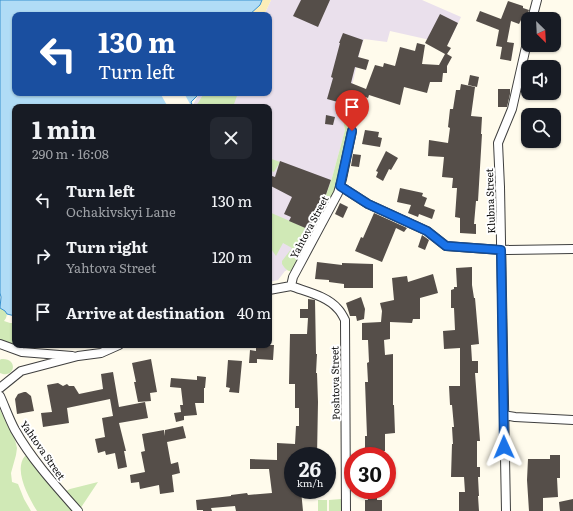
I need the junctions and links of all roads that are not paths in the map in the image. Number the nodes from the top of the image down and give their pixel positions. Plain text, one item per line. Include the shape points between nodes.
1 (537, 0) edge
2 (534, 12) edge
3 (525, 52) edge
4 (352, 131) dead end
5 (340, 186) junction
6 (573, 249) edge
7 (501, 250) junction
8 (291, 286) junction
9 (272, 289) edge
10 (0, 344) edge
11 (112, 348) edge
12 (78, 356) junction
13 (0, 388) edge
14 (0, 396) edge
15 (504, 415) junction
16 (573, 420) edge
17 (78, 511) edge
18 (346, 511) edge
19 (506, 511) edge

1 - 2 street
3 - 7 street, Klubna Street via 512,110 498,143
4 - 5 street, Yahtova Street
5 - 7 street via 368,204 427,231 446,246
5 - 8 street, Yahtova Street
6 - 7 street
7 - 15 street, Klubna Street
8 - 9 street
8 - 18 street, Poshtova Street via 321,296 340,310 345,320
10 - 12 street via 22,352
11 - 12 street via 101,353
12 - 13 street via 21,371
14 - 17 street, Yahtova Street via 15,430 29,452
15 - 16 street
15 - 19 street, Klubna Street

